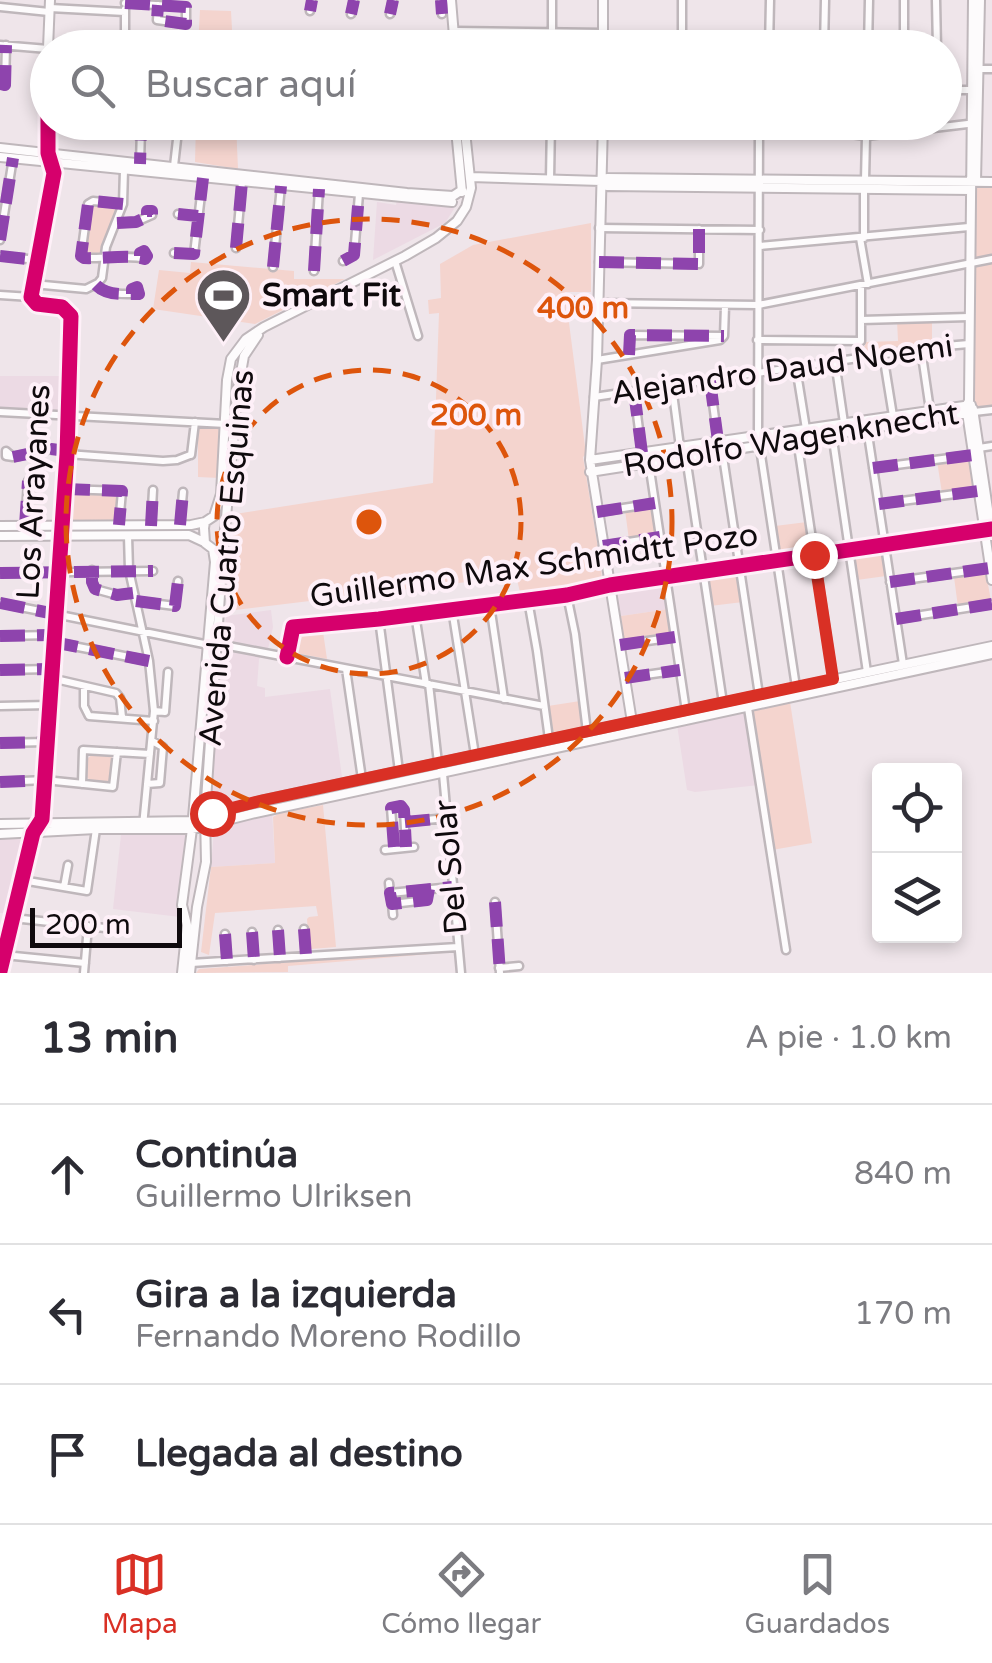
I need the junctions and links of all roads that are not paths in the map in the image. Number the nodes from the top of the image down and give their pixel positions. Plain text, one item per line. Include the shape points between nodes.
1 (312, 0) edge
2 (354, 0) edge
3 (393, 0) edge
4 (442, 0) edge
5 (451, 0) edge
6 (552, 0) edge
7 (603, 0) edge
8 (682, 0) edge
9 (770, 0) edge
10 (825, 0) edge
11 (869, 0) edge
12 (904, 0) edge
13 (936, 0) edge
14 (976, 0) edge
15 (125, 5) edge
16 (158, 5) junction
17 (50, 6) edge
18 (0, 7) edge
19 (310, 11) dead end
20 (350, 14) dead end
21 (390, 14) dead end
22 (442, 14) dead end
23 (454, 30) edge
24 (552, 30) edge
25 (602, 30) edge
26 (682, 30) edge
27 (770, 30) edge
28 (824, 30) edge
29 (868, 30) edge
30 (904, 30) edge
31 (937, 30) edge
32 (3, 45) edge
33 (30, 47) edge
34 (978, 69) junction
35 (992, 69) edge
36 (0, 84) edge
37 (962, 90) edge
38 (975, 90) junction
39 (975, 123) junction
40 (962, 125) edge
41 (48, 140) edge
42 (141, 140) edge
43 (177, 140) edge
44 (462, 140) edge
45 (464, 140) edge
46 (550, 140) edge
47 (602, 140) edge
48 (759, 140) edge
49 (866, 140) edge
50 (0, 148) edge
51 (48, 153) junction
52 (0, 157) edge
53 (14, 158) junction
54 (51, 164) junction
55 (140, 164) junction
56 (174, 166) junction
57 (124, 170) junction
58 (202, 178) junction
59 (471, 178) junction
60 (550, 179) junction
61 (601, 181) junction
62 (242, 182) junction
63 (992, 182) edge
64 (760, 183) junction
65 (865, 184) junction
66 (972, 184) junction
67 (281, 186) junction
68 (319, 189) junction
69 (462, 190) junction
70 (4, 194) edge
71 (359, 194) junction
72 (452, 202) junction
73 (123, 204) junction
74 (178, 214) dead end
75 (147, 215) dead end
76 (198, 216) junction
77 (117, 223) junction
78 (970, 227) junction
79 (599, 228) junction
80 (449, 229) junction
81 (699, 229) junction
82 (760, 230) junction
83 (862, 238) junction
84 (0, 240) edge
85 (760, 246) junction
86 (236, 248) dead end
87 (174, 252) dead end
88 (0, 256) edge
89 (140, 256) dead end
90 (104, 258) junction
91 (992, 259) edge
92 (37, 260) junction
93 (343, 261) dead end
94 (395, 261) junction
95 (599, 262) junction
96 (969, 264) junction
97 (273, 266) dead end
98 (314, 271) dead end
99 (33, 284) junction
100 (96, 285) junction
101 (864, 285) junction
102 (132, 294) dead end
103 (0, 295) edge
104 (31, 296) junction
105 (598, 303) junction
106 (758, 305) junction
107 (725, 306) junction
108 (969, 317) junction
109 (861, 320) junction
110 (264, 327) junction
111 (418, 336) dead end
112 (724, 336) junction
113 (757, 340) junction
114 (969, 344) junction
115 (922, 349) junction
116 (884, 354) junction
117 (629, 355) junction
118 (597, 360) junction
119 (835, 361) junction
120 (796, 367) junction
121 (758, 372) junction
122 (710, 381) junction
123 (672, 386) junction
124 (634, 391) junction
125 (594, 397) junction
126 (969, 407) junction
127 (930, 410) junction
128 (992, 410) edge
129 (0, 412) edge
130 (68, 416) junction
131 (893, 416) junction
132 (195, 422) junction
133 (844, 423) junction
134 (226, 424) junction
135 (867, 428) junction
136 (806, 429) junction
137 (832, 433) junction
138 (797, 439) junction
139 (758, 440) junction
140 (720, 446) junction
141 (992, 446) edge
142 (680, 447) junction
143 (65, 452) junction
144 (642, 452) junction
145 (976, 452) junction
146 (12, 456) dead end
147 (686, 457) junction
148 (590, 460) junction
149 (649, 462) junction
150 (873, 468) junction
151 (590, 472) junction
152 (28, 481) dead end
153 (985, 488) edge
154 (64, 489) junction
155 (153, 490) dead end
156 (183, 492) dead end
157 (655, 502) junction
158 (879, 504) junction
159 (597, 512) junction
160 (227, 517) junction
161 (210, 519) junction
162 (0, 526) edge
163 (24, 526) junction
164 (120, 526) junction
165 (150, 526) junction
166 (180, 526) junction
167 (61, 530) junction
168 (990, 531) edge
169 (0, 536) edge
170 (128, 536) junction
171 (660, 537) junction
172 (884, 544) junction
173 (209, 546) junction
174 (602, 546) junction
175 (849, 550) junction
176 (223, 551) junction
177 (814, 555) junction
178 (777, 560) junction
179 (739, 566) junction
180 (990, 568) edge
181 (92, 570) junction
182 (129, 570) junction
183 (153, 570) dead end
184 (58, 571) junction
185 (703, 572) junction
186 (0, 573) edge
187 (667, 578) junction
188 (992, 580) edge
189 (178, 581) dead end
190 (890, 582) junction
191 (610, 585) junction
192 (567, 595) junction
193 (134, 597) junction
194 (528, 600) junction
195 (0, 604) edge
196 (490, 604) junction
197 (992, 604) edge
198 (452, 609) junction
199 (55, 614) junction
200 (415, 614) junction
201 (379, 619) junction
202 (896, 619) junction
203 (143, 633) junction
204 (0, 636) edge
205 (675, 637) junction
206 (53, 639) junction
207 (213, 644) junction
208 (620, 645) junction
209 (992, 646) edge
210 (992, 654) edge
211 (287, 657) junction
212 (149, 662) junction
213 (903, 664) junction
214 (346, 668) junction
215 (0, 670) edge
216 (680, 670) junction
217 (168, 672) dead end
218 (868, 672) junction
219 (51, 674) junction
220 (387, 676) junction
221 (625, 678) junction
222 (833, 679) junction
223 (428, 684) junction
224 (84, 687) junction
225 (796, 687) junction
226 (466, 692) junction
227 (759, 696) junction
228 (504, 699) junction
229 (723, 702) junction
230 (49, 705) junction
231 (0, 706) edge
232 (544, 706) junction
233 (748, 708) junction
234 (154, 711) junction
235 (686, 711) junction
236 (122, 717) junction
237 (154, 721) junction
238 (632, 722) junction
239 (587, 732) junction
240 (548, 740) junction
241 (152, 741) junction
242 (47, 742) junction
243 (0, 743) edge
244 (117, 752) junction
245 (150, 754) junction
246 (475, 755) junction
247 (438, 763) junction
248 (399, 771) junction
249 (444, 774) junction
250 (362, 779) junction
251 (45, 780) junction
252 (0, 782) edge
253 (82, 784) junction
254 (147, 784) junction
255 (306, 791) junction
256 (308, 802) junction
257 (447, 818) junction
258 (205, 820) junction
259 (218, 822) junction
260 (405, 822) junction
261 (40, 823) junction
262 (0, 824) edge
263 (143, 825) junction
264 (192, 825) junction
265 (96, 830) junction
266 (33, 833) junction
267 (0, 834) edge
268 (394, 848) junction
269 (385, 850) dead end
270 (206, 862) junction
271 (68, 864) dead end
272 (22, 880) junction
273 (389, 882) dead end
274 (64, 887) junction
275 (452, 887) junction
276 (429, 889) junction
277 (184, 890) junction
278 (390, 893) junction
279 (202, 894) junction
280 (495, 902) dead end
281 (392, 904) junction
282 (182, 905) junction
283 (197, 908) junction
284 (393, 915) dead end
285 (12, 918) junction
286 (88, 926) junction
287 (105, 928) dead end
288 (304, 929) dead end
289 (278, 930) dead end
290 (252, 932) dead end
291 (225, 934) dead end
292 (458, 948) junction
293 (786, 950) dead end
294 (3, 951) edge
295 (306, 956) junction
296 (280, 958) junction
297 (254, 960) junction
298 (227, 961) junction
299 (85, 963) junction
300 (519, 966) dead end
301 (191, 968) edge
302 (0, 971) edge
303 (499, 971) edge
304 (84, 973) edge
305 (182, 973) edge
306 (461, 973) edge

1 - 19 street
2 - 20 street
3 - 21 street
4 - 22 street
5 - 23 street
6 - 24 street
7 - 25 street
8 - 26 street
9 - 27 street
10 - 28 street
11 - 29 street
12 - 30 street
13 - 31 street
14 - 34 street
14 - 38 street
15 - 16 street
15 - 17 street
16 - 16 street via 157,20 186,24 186,7
17 - 18 street
32 - 33 street
32 - 36 street via 5,85
34 - 35 street
34 - 38 street
37 - 38 street
38 - 39 street
39 - 40 street
39 - 66 street
41 - 51 street
42 - 55 street
43 - 56 street
44 - 69 street
45 - 59 street
46 - 60 street
47 - 61 street
48 - 64 street
49 - 65 street
50 - 51 street
51 - 54 street
51 - 55 street
52 - 53 street
53 - 54 street
53 - 70 street
54 - 57 street
54 - 92 street
55 - 56 street
56 - 69 street via 453,196
57 - 58 street
57 - 73 street
58 - 62 street
58 - 76 street
59 - 60 street
59 - 80 street via 466,207
60 - 61 street
61 - 64 street
61 - 79 street
62 - 67 street
62 - 86 street
63 - 66 street
64 - 65 street
64 - 82 street
65 - 66 street
65 - 83 street
66 - 78 street
67 - 68 street
67 - 97 street
68 - 71 street
68 - 98 street
69 - 72 street
70 - 84 street
71 - 72 street
71 - 93 street via 354,255
72 - 80 street
73 - 77 street
73 - 90 street via 88,204 80,253
74 - 76 street
75 - 77 street
76 - 87 street via 194,254
77 - 90 street
78 - 83 street
78 - 96 street
79 - 81 street
79 - 95 street
80 - 94 street, Avenida Cuatro Esquinas
81 - 82 street
81 - 95 street via 700,264
82 - 85 street
83 - 85 street
83 - 101 street
85 - 106 street
88 - 92 street
89 - 90 street
90 - 100 street
91 - 96 street
92 - 99 street
94 - 110 street, Avenida Cuatro Esquinas
94 - 111 street
95 - 105 street
96 - 101 street
96 - 108 street
99 - 100 street
99 - 104 street
100 - 102 street
101 - 106 street
101 - 109 street
103 - 104 street
104 - 130 street, Los Arrayanes via 71,316
105 - 107 street
105 - 118 street
106 - 107 street
106 - 113 street
107 - 112 street
108 - 109 street
108 - 114 street
109 - 113 street via 860,341
110 - 134 street, Avenida Cuatro Esquinas via 232,360
110 - 160 street, Avenida Cuatro Esquinas via 240,369
112 - 117 street
112 - 117 street via 630,335
113 - 121 street
114 - 115 street, Alejandro Daud Noemi
114 - 126 street
115 - 116 street, Alejandro Daud Noemi
115 - 127 street
116 - 119 street, Alejandro Daud Noemi
116 - 131 street
117 - 118 street
118 - 125 street
119 - 120 street, Alejandro Daud Noemi
119 - 133 street
120 - 121 street, Alejandro Daud Noemi
120 - 136 street
121 - 122 street, Alejandro Daud Noemi
121 - 139 street
122 - 123 street, Alejandro Daud Noemi
122 - 140 street
123 - 124 street, Alejandro Daud Noemi
123 - 142 street
124 - 125 street, Alejandro Daud Noemi
124 - 144 street
125 - 148 street
126 - 127 street, Rodolfo Wagenknecht
126 - 128 street, Rodolfo Wagenknecht
126 - 135 street, Rodolfo Wagenknecht
126 - 145 street
127 - 131 street, Rodolfo Wagenknecht
129 - 130 street
130 - 132 street
130 - 143 street, Los Arrayanes
131 - 133 street, Rodolfo Wagenknecht
132 - 134 street
132 - 143 street via 190,455 130,460
133 - 136 street, Rodolfo Wagenknecht
134 - 161 street, Avenida Cuatro Esquinas via 221,494
135 - 137 street, Rodolfo Wagenknecht
135 - 150 street
136 - 139 street, Rodolfo Wagenknecht
137 - 138 street, Rodolfo Wagenknecht
137 - 175 street
138 - 139 street, Rodolfo Wagenknecht
138 - 177 street
139 - 140 street, Rodolfo Wagenknecht
139 - 178 street
140 - 142 street, Rodolfo Wagenknecht
140 - 147 street, Rodolfo Wagenknecht
140 - 179 street
141 - 145 street
142 - 144 street, Rodolfo Wagenknecht
142 - 147 street
143 - 146 street via 51,448
143 - 154 street, Los Arrayanes
144 - 148 street, Rodolfo Wagenknecht
145 - 150 street
145 - 153 street
147 - 149 street, Rodolfo Wagenknecht
147 - 185 street
148 - 151 street
149 - 151 street, Rodolfo Wagenknecht
149 - 157 street
150 - 158 street
151 - 159 street
152 - 163 street
153 - 158 street
153 - 168 street
154 - 164 street via 122,491
154 - 167 street, Los Arrayanes
155 - 165 street
156 - 166 street
157 - 159 street
157 - 171 street
158 - 172 street
159 - 174 street
160 - 161 street
160 - 176 street, Avenida Cuatro Esquinas
161 - 166 street
161 - 173 street, Avenida Cuatro Esquinas via 203,535
162 - 163 street
163 - 167 street
164 - 165 street
164 - 167 street
165 - 166 street
167 - 169 street
167 - 170 street
167 - 184 street, Los Arrayanes
168 - 172 street, Guillermo Max Schmidtt Pozo
168 - 180 street
170 - 173 street via 188,534
170 - 182 street
171 - 174 street
171 - 187 street
172 - 175 street, Guillermo Max Schmidtt Pozo
172 - 190 street
173 - 176 street
173 - 207 street, Avenida Cuatro Esquinas via 215,562
174 - 191 street
175 - 177 street, Guillermo Max Schmidtt Pozo
175 - 218 street
176 - 207 street, Avenida Cuatro Esquinas
177 - 178 street, Guillermo Max Schmidtt Pozo
177 - 222 street
178 - 179 street, Guillermo Max Schmidtt Pozo
178 - 225 street
179 - 185 street, Guillermo Max Schmidtt Pozo
179 - 227 street
180 - 188 street
180 - 190 street
181 - 182 street
181 - 184 street
181 - 193 street via 95,589
182 - 183 street
182 - 193 street
184 - 186 street
184 - 199 street, Los Arrayanes
185 - 187 street, Guillermo Max Schmidtt Pozo
185 - 229 street
187 - 191 street, Guillermo Max Schmidtt Pozo
187 - 205 street
189 - 193 street via 175,606
190 - 202 street
191 - 192 street, Guillermo Max Schmidtt Pozo
191 - 208 street
192 - 194 street, Guillermo Max Schmidtt Pozo
192 - 239 street
193 - 203 street
194 - 196 street, Guillermo Max Schmidtt Pozo
194 - 232 street
195 - 199 street
196 - 198 street, Guillermo Max Schmidtt Pozo
196 - 228 street
197 - 202 street
198 - 200 street, Guillermo Max Schmidtt Pozo
198 - 226 street
199 - 203 street
199 - 206 street, Los Arrayanes
200 - 201 street, Guillermo Max Schmidtt Pozo
200 - 223 street
201 - 211 street, Guillermo Max Schmidtt Pozo via 293,627
201 - 220 street
202 - 213 street
203 - 207 street
203 - 212 street
204 - 206 street
205 - 208 street
205 - 216 street
206 - 212 street
206 - 219 street, Los Arrayanes
207 - 211 street
207 - 258 street, Avenida Cuatro Esquinas
207 - 264 street, Avenida Cuatro Esquinas
208 - 221 street
209 - 213 street
210 - 233 street
211 - 214 street
212 - 234 street
213 - 218 street
214 - 220 street
214 - 250 street
215 - 219 street
216 - 221 street
216 - 235 street
217 - 234 street via 165,712
218 - 222 street
219 - 224 street
219 - 230 street, Los Arrayanes
220 - 223 street
220 - 248 street
221 - 238 street
222 - 225 street
223 - 226 street
223 - 247 street
224 - 236 street via 116,693
224 - 236 street via 89,716
225 - 227 street
226 - 228 street
226 - 246 street
227 - 229 street
228 - 232 street
229 - 235 street
230 - 231 street
230 - 242 street, Los Arrayanes
232 - 240 street
233 - 249 street
233 - 293 street
234 - 237 street
235 - 238 street
236 - 237 street
237 - 241 street
238 - 239 street
239 - 240 street
240 - 246 street
241 - 245 street
241 - 254 street via 162,747 160,783
242 - 243 street
242 - 251 street, Los Arrayanes
244 - 245 street
244 - 253 street via 113,787
244 - 253 street via 83,750
245 - 254 street
246 - 247 street
247 - 248 street
247 - 249 street, Del Solar
248 - 250 street
249 - 256 street
249 - 257 street, Del Solar
250 - 255 street
251 - 252 street
251 - 253 street
251 - 261 street, Los Arrayanes
254 - 263 street
255 - 256 street
255 - 258 street
256 - 259 street
257 - 260 street
257 - 275 street, Del Solar
258 - 259 street
258 - 264 street
258 - 270 street, Avenida Cuatro Esquinas
259 - 270 street
260 - 268 street via 410,847
260 - 268 street via 403,807 390,808
261 - 262 street
261 - 263 street
261 - 266 street, Los Arrayanes
263 - 264 street
263 - 265 street
264 - 277 street, Avenida Cuatro Esquinas
265 - 266 street
265 - 274 street via 86,891
266 - 267 street
266 - 272 street, Los Arrayanes
268 - 269 street
270 - 279 street, Avenida Cuatro Esquinas
271 - 274 street
272 - 274 street
272 - 285 street, Los Arrayanes
273 - 278 street
275 - 276 street
275 - 292 street, Del Solar
276 - 278 street
276 - 281 street via 427,900
277 - 279 street
277 - 282 street, Avenida Cuatro Esquinas
278 - 281 street
279 - 283 street, Avenida Cuatro Esquinas
280 - 303 street
281 - 284 street
282 - 283 street
282 - 305 street, Avenida Cuatro Esquinas
283 - 301 street, Avenida Cuatro Esquinas
285 - 286 street
285 - 294 street, Los Arrayanes
286 - 287 street
286 - 299 street
288 - 295 street
289 - 296 street
290 - 297 street
291 - 298 street
292 - 295 street
292 - 306 street, Del Solar
294 - 299 street
294 - 302 street, Los Arrayanes
295 - 296 street
296 - 297 street
297 - 298 street
298 - 301 street
299 - 304 street
300 - 303 street

